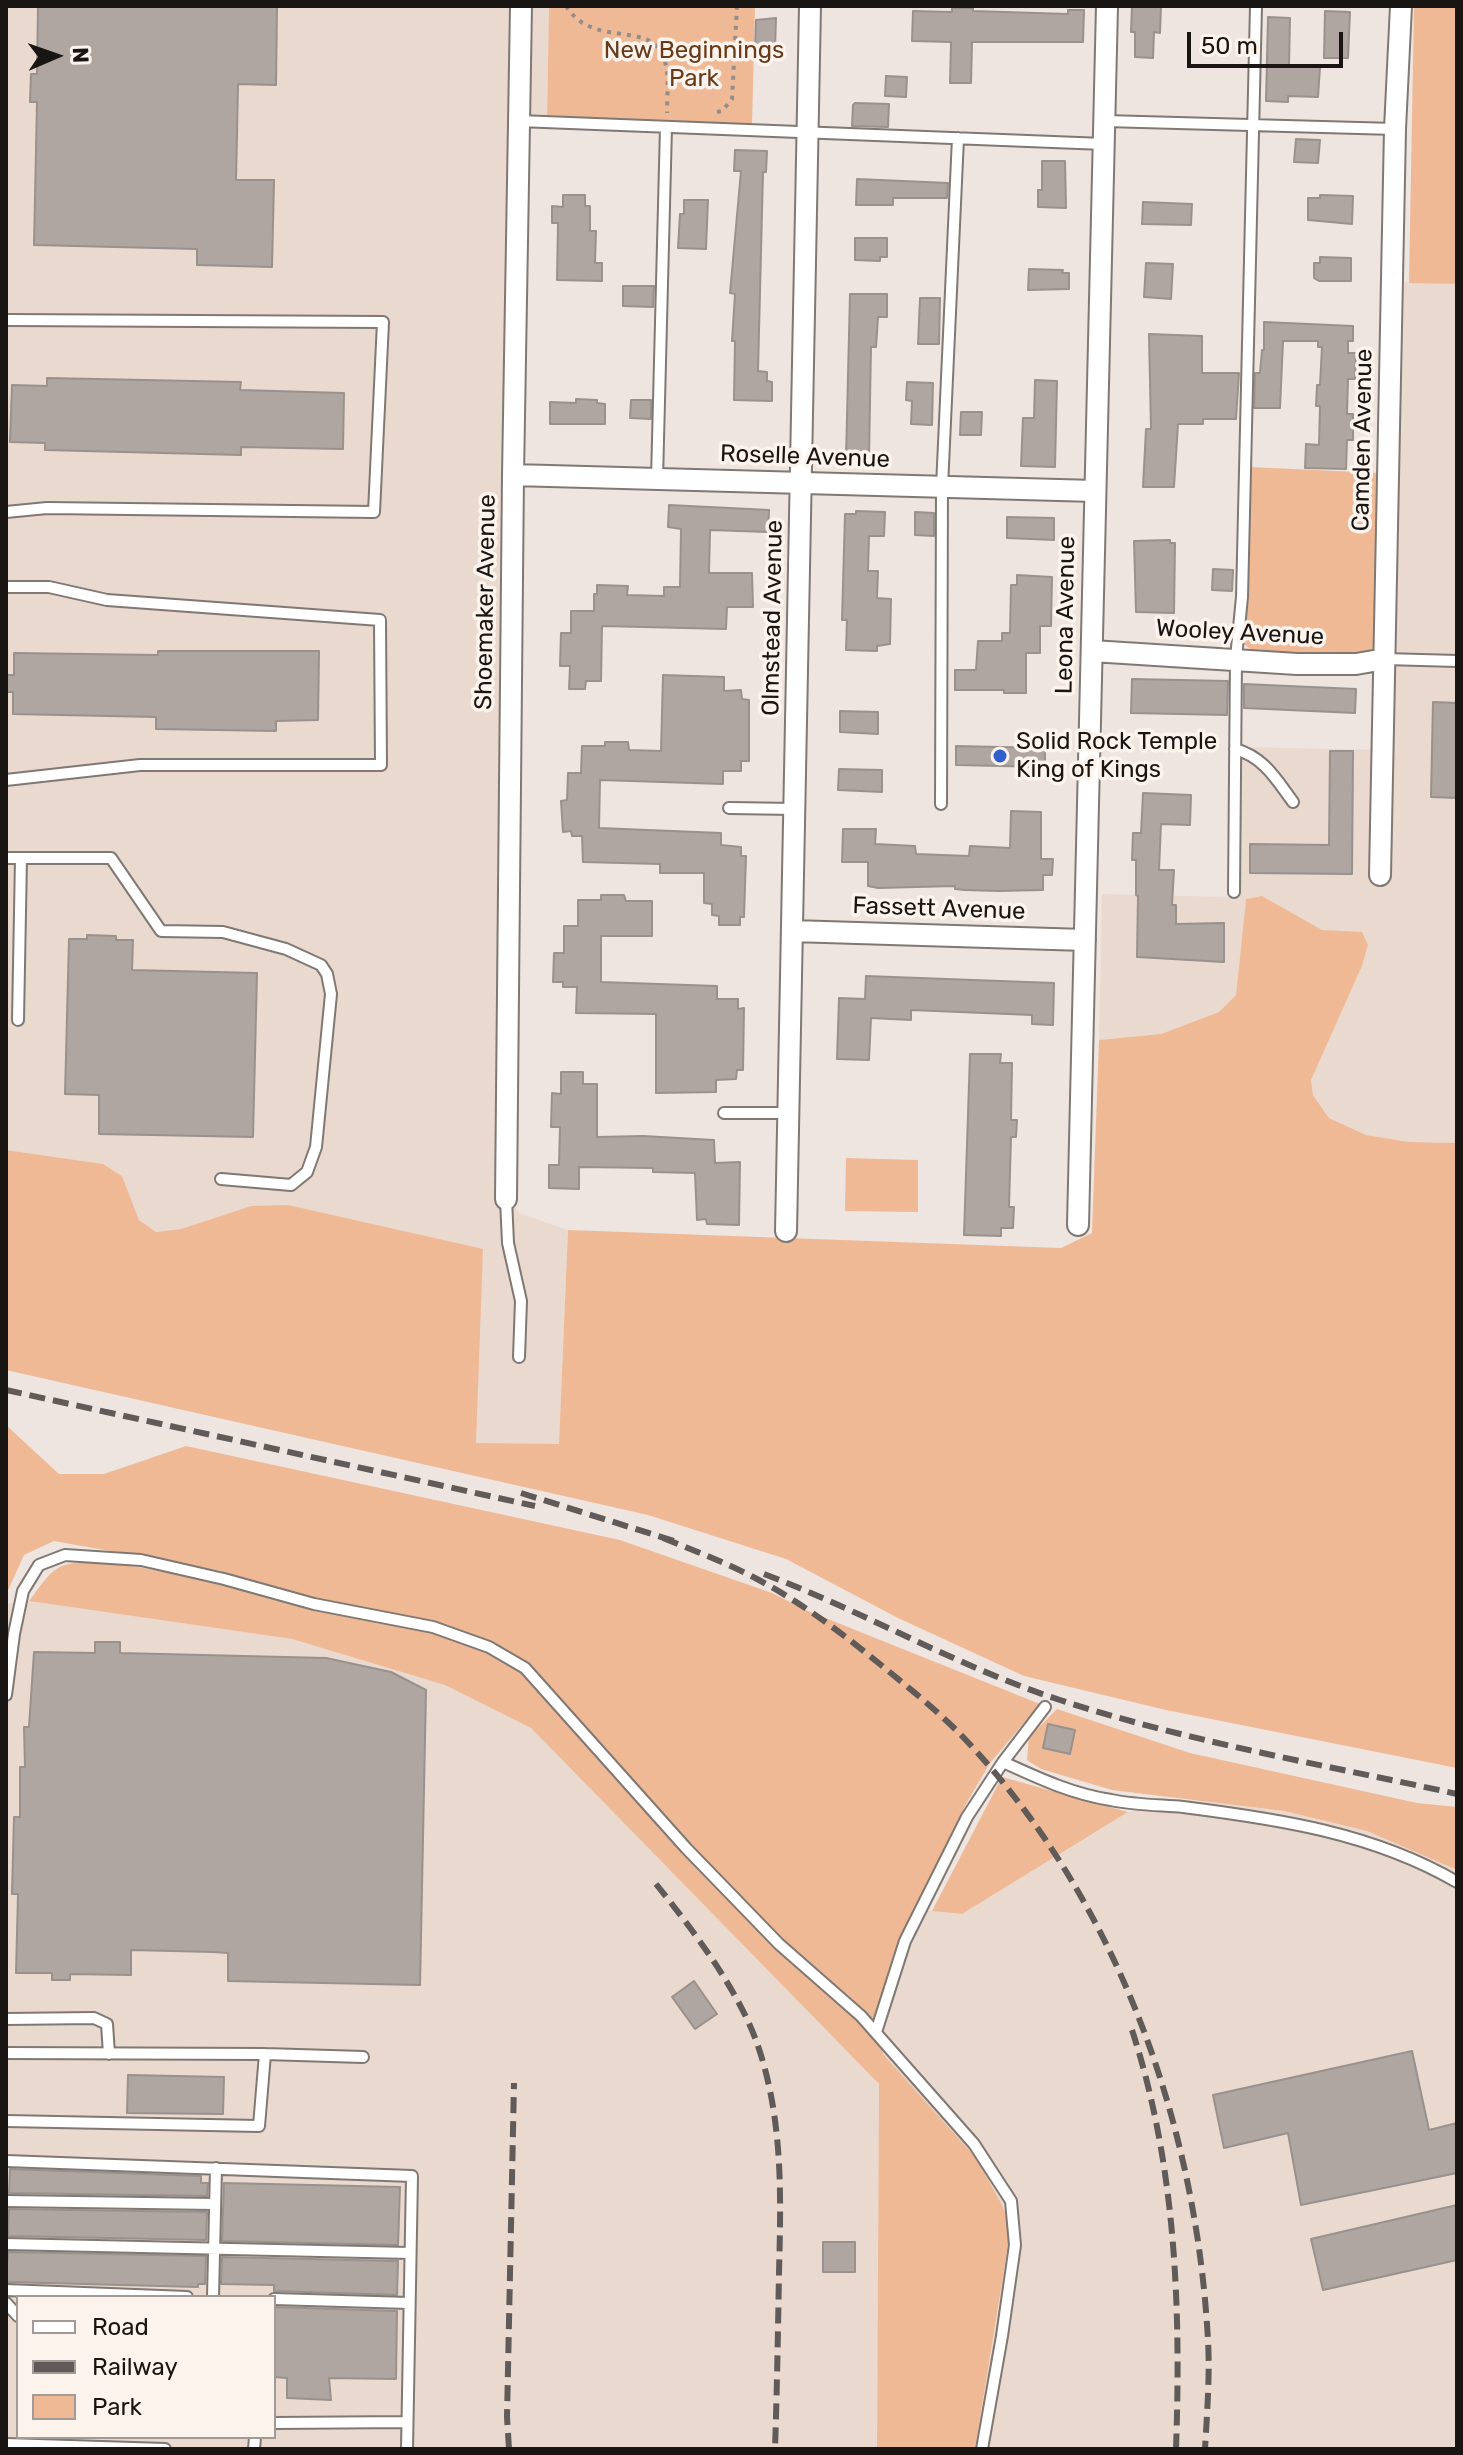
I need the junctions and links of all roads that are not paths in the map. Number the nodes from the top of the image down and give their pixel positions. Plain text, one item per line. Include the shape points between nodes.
1 (521, 6) edge
2 (810, 6) edge
3 (1107, 6) edge
4 (1256, 6) edge
5 (1401, 6) edge
6 (519, 121) junction
7 (1105, 121) junction
8 (1252, 125) junction
9 (666, 127) junction
10 (1395, 129) junction
11 (808, 133) junction
12 (958, 138) junction
13 (1104, 144) junction
14 (6, 320) edge
15 (513, 475) junction
16 (657, 479) junction
17 (801, 483) junction
18 (942, 487) junction
19 (1095, 491) junction
20 (6, 512) edge
21 (6, 587) edge
22 (1092, 651) junction
23 (1236, 658) junction
24 (1385, 659) junction
25 (1457, 661) edge
26 (1235, 749) junction
27 (6, 780) edge
28 (1293, 802) dead end
29 (941, 804) dead end
30 (729, 808) dead end
31 (795, 809) junction
32 (6, 858) edge
33 (21, 858) junction
34 (1380, 875) dead end
35 (1234, 892) dead end
36 (792, 931) junction
37 (1085, 940) junction
38 (18, 1020) dead end
39 (724, 1113) dead end
40 (788, 1113) junction
41 (221, 1179) dead end
42 (506, 1199) joint
43 (1078, 1225) dead end
44 (786, 1231) dead end
45 (519, 1357) dead end
46 (6, 1695) edge
47 (1045, 1707) dead end
48 (1003, 1762) junction
49 (1457, 1882) edge
50 (6, 2019) edge
51 (876, 2032) junction
52 (6, 2053) edge
53 (109, 2054) junction
54 (265, 2054) junction
55 (363, 2057) dead end
56 (6, 2121) edge
57 (6, 2161) edge
58 (216, 2168) junction
59 (6, 2201) edge
60 (215, 2204) junction
61 (6, 2244) edge
62 (214, 2250) junction
63 (410, 2253) junction
64 (6, 2290) edge
65 (135, 2295) edge
66 (213, 2295) edge
67 (276, 2299) edge
68 (409, 2303) junction
69 (407, 2422) junction
70 (276, 2423) edge
71 (6, 2444) edge
72 (165, 2449) edge
73 (407, 2449) edge
74 (982, 2449) edge

1 - 6 street, Shoemaker Avenue
2 - 11 street, Olmstead Avenue
3 - 7 street, Leona Avenue
4 - 8 lane
5 - 10 street, Camden Avenue
6 - 9 lane
6 - 15 street, Shoemaker Avenue
7 - 8 lane
7 - 13 street, Leona Avenue
8 - 10 lane
8 - 23 lane via 1242,597
9 - 11 lane
9 - 16 lane
10 - 24 street, Camden Avenue
11 - 12 lane
11 - 17 street, Olmstead Avenue
12 - 13 lane
12 - 18 lane
13 - 19 street, Leona Avenue
14 - 20 lane via 383,322 374,512
15 - 16 street, Roselle Avenue
15 - 42 street, Shoemaker Avenue
16 - 17 street, Roselle Avenue
17 - 18 street, Roselle Avenue
17 - 31 street, Olmstead Avenue
18 - 19 street, Roselle Avenue
18 - 29 lane
19 - 22 street, Leona Avenue
21 - 27 lane via 49,587 107,600 380,620 381,751 381,765 140,765
22 - 23 street, Wooley Avenue
22 - 37 street, Leona Avenue
23 - 24 street, Wooley Avenue via 1297,664
23 - 26 lane
24 - 25 lane
24 - 34 street, Camden Avenue
26 - 28 lane via 1253,754
26 - 35 lane
30 - 31 lane
31 - 36 street, Olmstead Avenue
32 - 33 lane
33 - 38 lane
33 - 41 lane via 111,858 161,931 223,932 286,949 321,965 327,974 331,994 316,1147 307,1172 291,1185
36 - 37 street, Fassett Avenue
36 - 40 street, Olmstead Avenue
37 - 43 street, Leona Avenue
39 - 40 lane
40 - 44 street, Olmstead Avenue
42 - 45 lane via 508,1243 521,1301
46 - 51 lane via 23,1591 39,1565 65,1555 141,1560 314,1604 433,1627 489,1647 525,1668 686,1848 779,1944
47 - 48 lane
48 - 49 lane via 1054,1786 1109,1800 1265,1818 1345,1835
48 - 51 lane via 967,1817 905,1941
50 - 53 lane via 94,2018 107,2024
51 - 74 lane via 974,2144 1011,2201 1015,2245
52 - 53 lane
53 - 54 lane
54 - 55 lane
54 - 56 lane via 259,2126
57 - 58 lane
58 - 60 lane
58 - 63 lane via 412,2176
59 - 60 lane
60 - 62 lane
61 - 62 lane
62 - 63 lane
62 - 66 lane
63 - 68 lane
64 - 65 lane
67 - 68 lane
68 - 69 lane
69 - 70 lane
69 - 73 lane
71 - 72 lane

